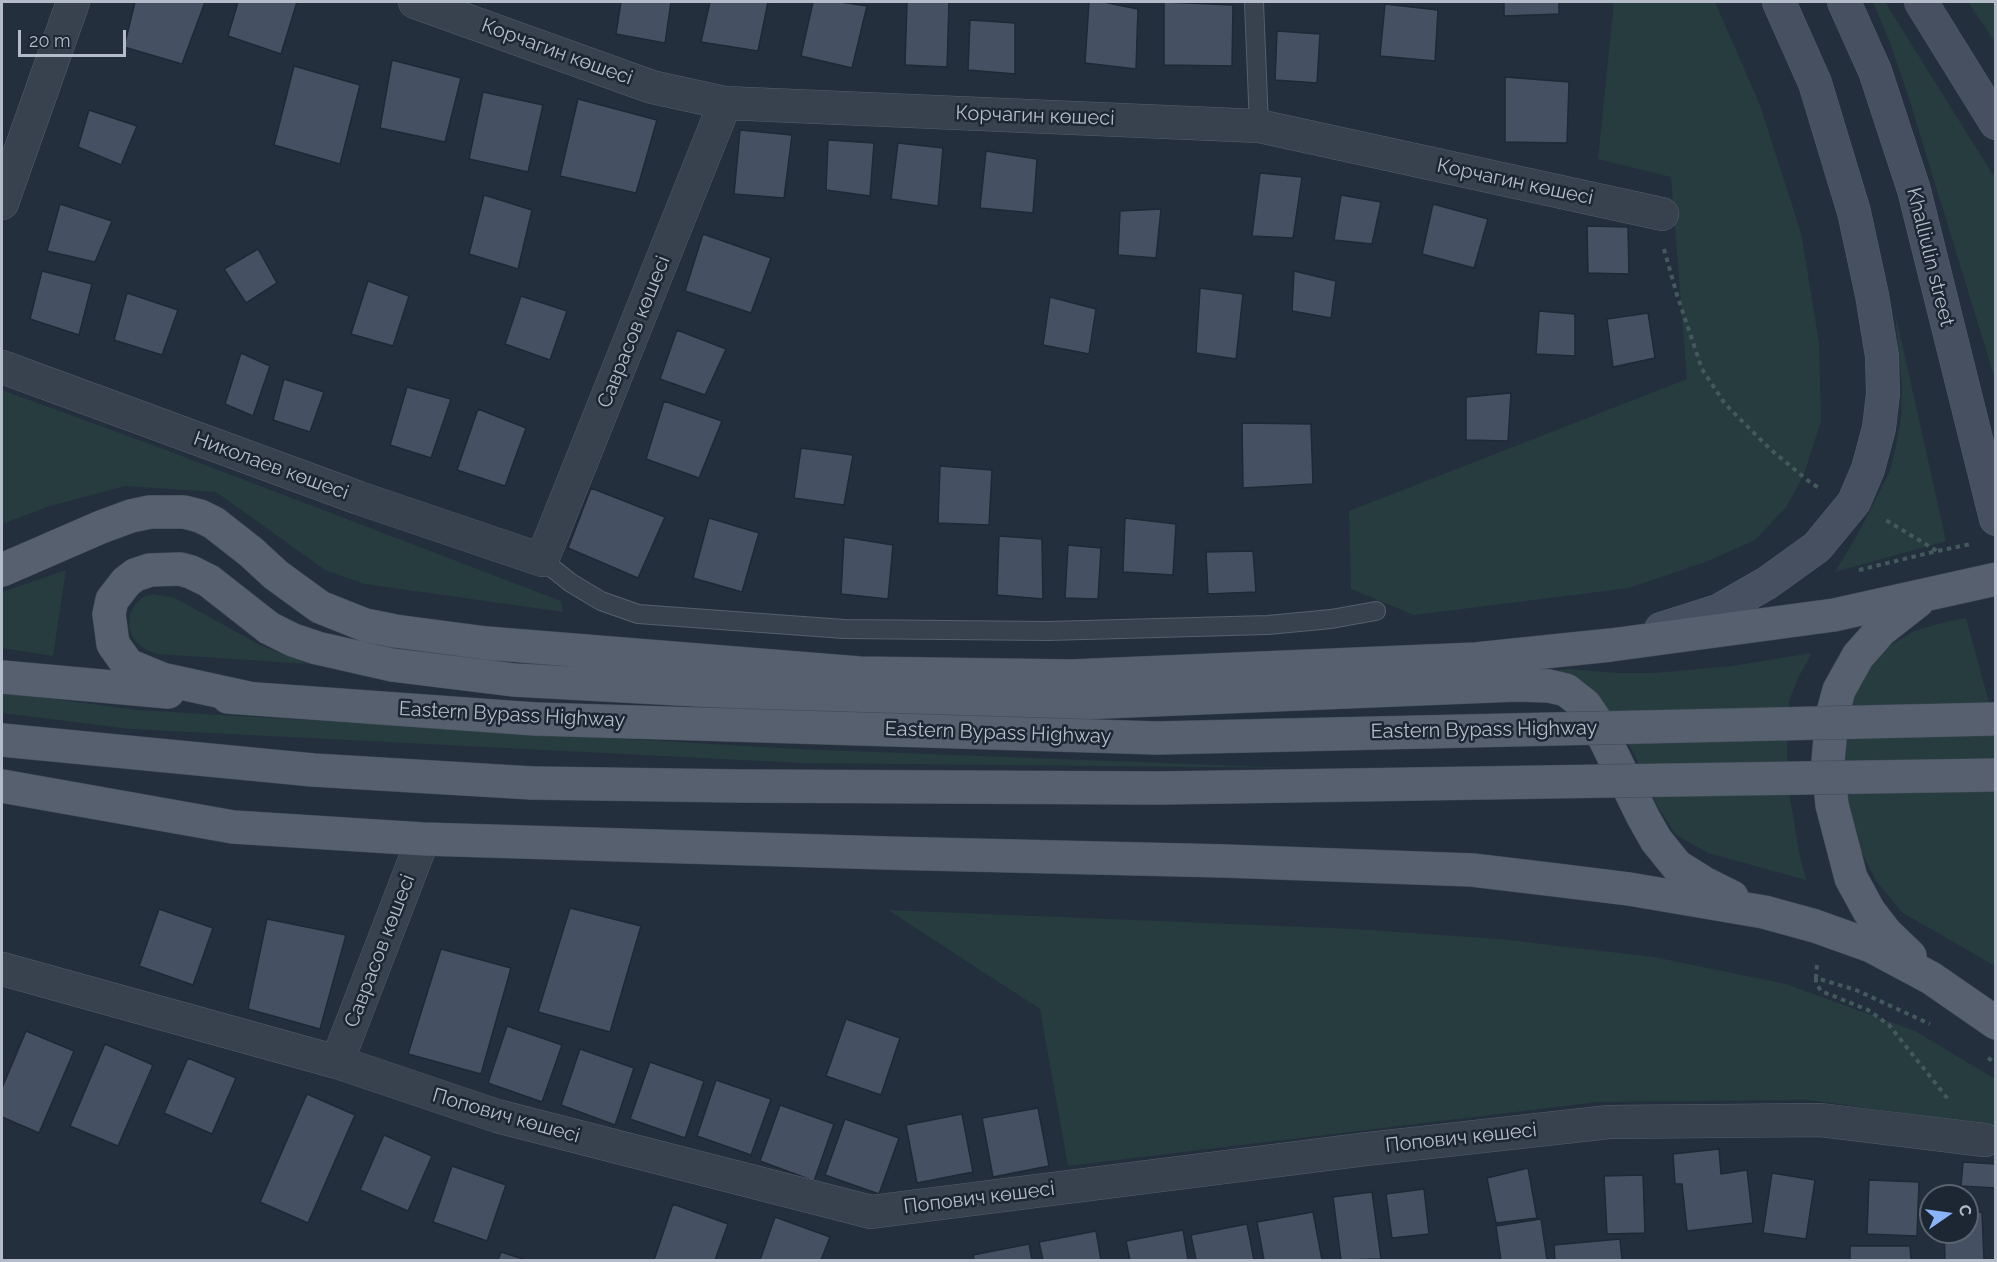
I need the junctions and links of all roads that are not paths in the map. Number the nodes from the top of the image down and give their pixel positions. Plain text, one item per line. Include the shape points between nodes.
1 (73, 2) edge
2 (416, 2) edge
3 (1254, 2) edge
4 (1779, 2) edge
5 (1844, 2) edge
6 (1921, 2) edge
7 (456, 8) edge
8 (725, 103) junction
9 (1995, 123) edge
10 (1259, 126) junction
11 (2, 203) edge
12 (1662, 214) road end
13 (2, 367) edge
14 (1995, 519) edge
15 (542, 560) junction
16 (2, 570) edge
17 (1995, 579) edge
18 (1924, 596) junction
19 (1376, 611) dead end
20 (1611, 645) junction
21 (2, 677) edge
22 (249, 698) junction
23 (1995, 719) edge
24 (2, 740) edge
25 (1995, 775) edge
26 (2, 786) edge
27 (423, 839) junction
28 (1764, 912) junction
29 (2, 969) edge
30 (1931, 978) junction
31 (1995, 1023) edge
32 (337, 1062) junction
33 (1985, 1140) dead end

1 - 11 street
2 - 7 street, Корчагин көшесі
3 - 10 lane
4 - 20 main road via 1815,82 1854,212 1882,356 1879,428 1854,502 1817,547 1767,583 1718,611
5 - 14 main road, Khalliulin street via 1875,71 1914,190
6 - 9 main road
7 - 8 street, Корчагин көшесі via 652,87
8 - 10 street, Корчагин көшесі
8 - 15 street, Саврасов көшесі
10 - 12 street, Корчагин көшесі
13 - 15 street, Николаев көшесі via 359,498
15 - 19 lane via 602,601 638,614 844,629 1048,631 1268,625
16 - 20 main road via 117,520 168,511 200,516 214,523 301,595 344,618 394,631 486,643 859,673 1071,676 1476,660
17 - 18 main road
18 - 20 main road via 1834,615
18 - 30 main road via 1881,630 1858,656 1839,690 1828,761 1832,806 1851,878 1886,933
21 - 22 main road, Eastern Bypass Highway
22 - 23 main road, Eastern Bypass Highway, bridge via 535,719 1157,738
22 - 28 main road via 162,679 128,665 113,644 108,614 112,600 126,582 150,570 180,569 209,581 269,628 317,648 392,665 514,680 861,699 1079,703 1549,686 1566,690 1585,705 1642,817 1677,866 1704,884
24 - 25 main road, bridge via 313,770 531,783 1159,788
26 - 27 main road via 233,827
27 - 28 main road via 1472,870 1629,889
27 - 32 street, Саврасов көшесі
28 - 30 main road via 1871,945
29 - 32 street, Попович көшесі
30 - 31 main road
32 - 33 street, Попович көшесі via 497,1116 871,1212 1608,1122 1821,1120

